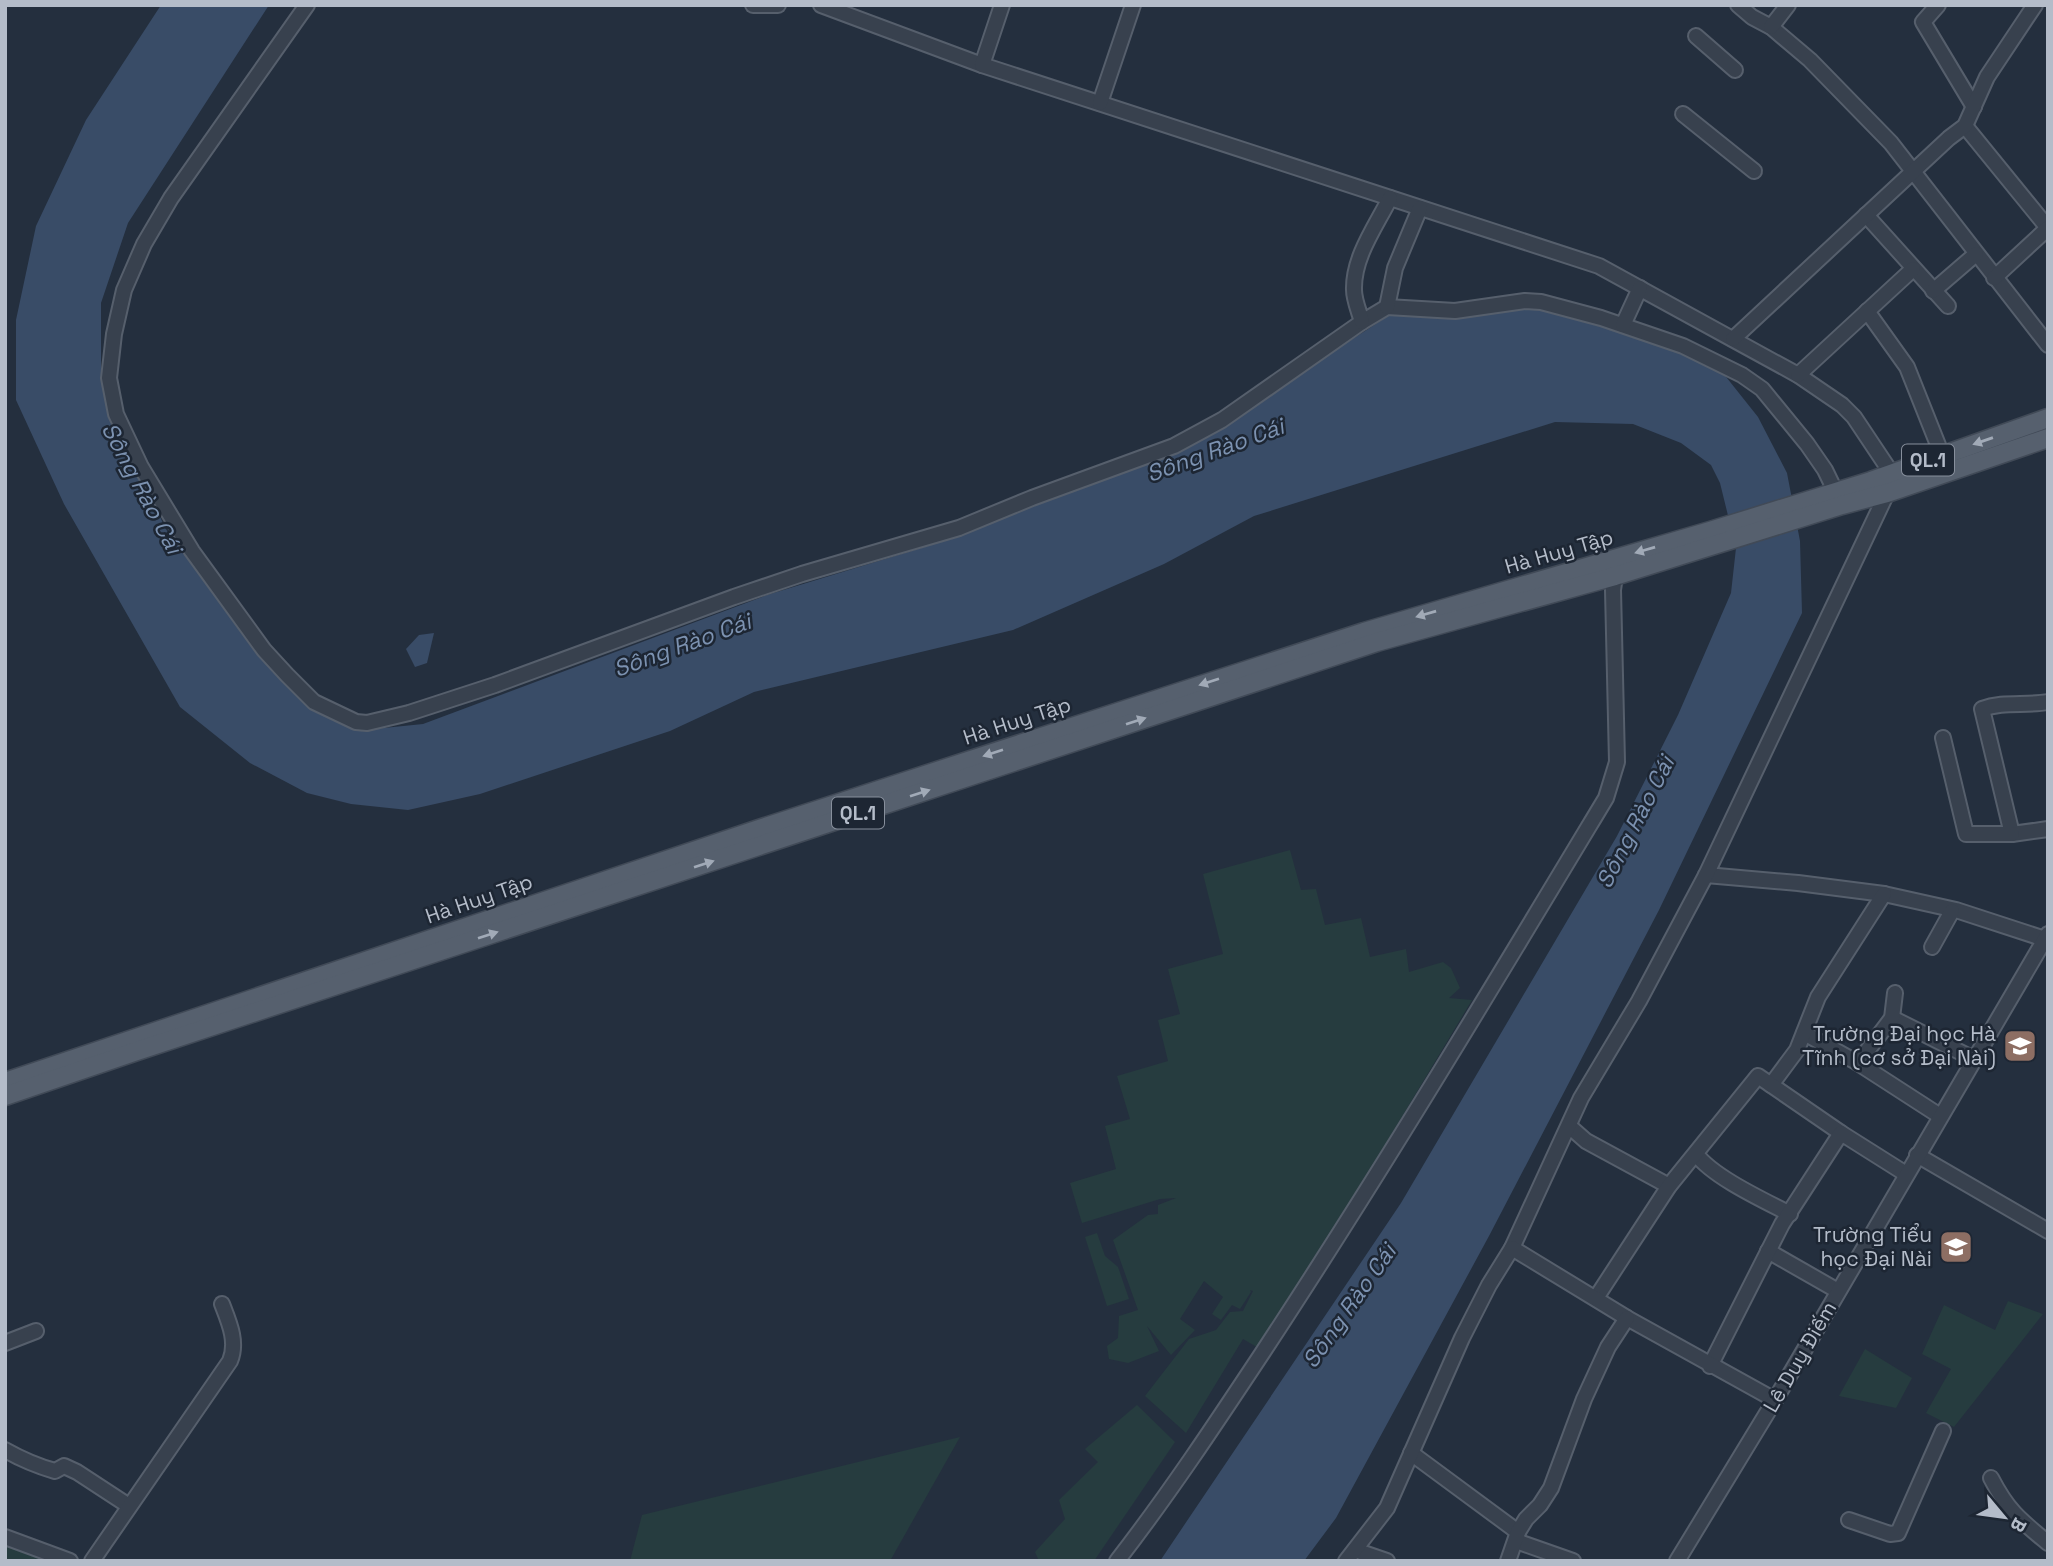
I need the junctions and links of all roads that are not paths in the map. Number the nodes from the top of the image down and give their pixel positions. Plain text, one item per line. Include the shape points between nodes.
1 (307, 5) edge
2 (753, 5) edge
3 (778, 5) edge
4 (821, 5) edge
5 (1002, 5) edge
6 (1133, 5) edge
7 (1738, 5) edge
8 (1788, 5) edge
9 (1938, 5) edge
10 (2035, 5) edge
11 (839, 8) edge
12 (1771, 27) junction
13 (1696, 36) dead end
14 (982, 65) junction
15 (1735, 70) dead end
16 (1100, 103) junction
17 (1974, 107) junction
18 (1683, 114) dead end
19 (1965, 126) junction
20 (1754, 171) dead end
21 (1912, 171) junction
22 (1391, 198) junction
23 (1420, 208) junction
24 (1866, 215) junction
25 (2048, 228) edge
26 (1976, 254) junction
27 (1913, 269) junction
28 (1994, 278) junction
29 (1640, 288) junction
30 (1933, 290) junction
31 (1948, 306) dead end
32 (1387, 307) junction
33 (1867, 311) junction
34 (1362, 322) junction
35 (1623, 325) junction
36 (1732, 339) junction
37 (2048, 345) edge
38 (1798, 375) junction
39 (2048, 418) edge
40 (2048, 438) edge
41 (1942, 456) junction
42 (1892, 474) junction
43 (1887, 493) junction
44 (1839, 498) junction
45 (1713, 538) junction
46 (1615, 576) junction
47 (2048, 702) edge
48 (1943, 738) dead end
49 (2048, 829) edge
50 (2012, 834) junction
51 (1706, 875) junction
52 (1884, 894) junction
53 (1952, 911) junction
54 (2046, 937) edge
55 (1933, 947) dead end
56 (1895, 993) dead end
57 (1892, 1018) junction
58 (1804, 1033) junction
59 (1974, 1059) junction
60 (1858, 1063) junction
61 (5, 1082) edge
62 (1771, 1084) junction
63 (5, 1096) edge
64 (1940, 1116) junction
65 (1569, 1126) junction
66 (1841, 1133) junction
67 (1696, 1154) junction
68 (1917, 1155) junction
69 (1906, 1174) junction
70 (1669, 1186) junction
71 (1790, 1214) junction
72 (2048, 1231) edge
73 (1512, 1248) junction
74 (1768, 1251) junction
75 (1838, 1291) junction
76 (1595, 1298) junction
77 (222, 1304) dead end
78 (1627, 1318) junction
79 (36, 1331) dead end
80 (5, 1343) edge
81 (1710, 1366) junction
82 (1775, 1400) junction
83 (1943, 1431) dead end
84 (5, 1450) edge
85 (1411, 1453) junction
86 (1992, 1478) dead end
87 (129, 1506) junction
88 (1849, 1520) dead end
89 (1517, 1536) junction
90 (5, 1537) edge
91 (2046, 1537) edge
92 (1350, 1556) edge
93 (70, 1561) edge
94 (93, 1561) edge
95 (1117, 1561) edge
96 (1387, 1561) edge
97 (1508, 1561) edge
98 (1573, 1561) edge
99 (1677, 1561) edge

1 - 34 street via 171,198 144,244 124,290 109,378 116,414 141,467 191,551 286,675 314,702 356,722 409,713 495,685 734,597 959,528 1174,446 1222,419
2 - 3 street
4 - 11 street
5 - 14 street
6 - 16 street
7 - 12 street
8 - 12 street
9 - 17 street via 1923,22
10 - 17 street via 1987,77
11 - 14 street
12 - 21 street via 1810,60
13 - 15 street
14 - 16 street
16 - 22 street
17 - 19 street
18 - 20 street
19 - 21 street
19 - 25 street
21 - 24 street
21 - 26 street
22 - 23 street
22 - 34 street via 1356,272 1354,293
23 - 29 street via 1599,266
23 - 32 street via 1395,268
24 - 27 street
24 - 36 street
25 - 28 street
26 - 28 street
26 - 30 street
27 - 30 street
27 - 33 street
28 - 37 street
29 - 35 street
29 - 36 street
30 - 31 street
32 - 34 street
32 - 35 street via 1455,311 1541,302
33 - 38 street
33 - 41 street via 1907,367
35 - 44 street via 1683,346 1762,389 1807,444
36 - 38 street
38 - 42 street via 1854,416
39 -> 41 main road, Hà Huy Tập / QL.1
40 - 43 main road, Hà Huy Tập / QL.1
41 - 42 main road, Hà Huy Tập / QL.1
42 - 44 main road, Hà Huy Tập / QL.1
43 - 44 main road, Hà Huy Tập / QL.1
43 - 51 street
44 - 45 main road, Hà Huy Tập / QL.1
45 - 46 main road, Hà Huy Tập / QL.1
45 -> 61 main road, Hà Huy Tập / QL.1 via 1338,640
63 -> 46 main road, Hà Huy Tập / QL.1 via 1364,646
46 - 95 street via 1617,762 1606,798 1317,1271
47 - 50 street via 1982,709
48 - 50 street via 1966,834
49 - 50 street
51 - 52 street
51 - 65 street
52 - 53 street
52 - 58 street via 1818,997
53 - 54 street
53 - 55 street
54 - 59 street, Lê Duy Điếm
56 - 57 street
57 - 59 street
57 - 60 street
58 - 60 street
58 - 62 street
59 - 64 street, Lê Duy Điếm
60 - 64 street
62 - 66 street
62 - 67 street via 1758,1076
64 - 68 street, Lê Duy Điếm
65 - 70 street via 1586,1141
65 - 73 street
66 - 69 street
66 - 71 street
67 - 70 street
67 - 71 street via 1706,1165
68 - 69 street, Lê Duy Điếm
68 - 72 street
69 - 75 street, Lê Duy Điếm
70 - 76 street
71 - 74 street
73 - 76 street
73 - 85 street via 1462,1338
74 - 75 street
74 - 81 street
75 - 82 street, Lê Duy Điếm
76 - 78 street
77 - 87 street via 233,1342 230,1361
78 - 81 street
78 - 89 street via 1584,1399 1551,1488
79 - 80 street
81 - 82 street
82 - 99 street, Lê Duy Điếm
83 - 88 street via 1898,1533
84 - 87 street via 55,1471 64,1466
85 - 89 street
85 - 92 street via 1387,1507
86 - 91 street via 2020,1521
87 - 94 street
89 - 97 street
89 - 98 street
90 - 93 street
92 - 96 street

